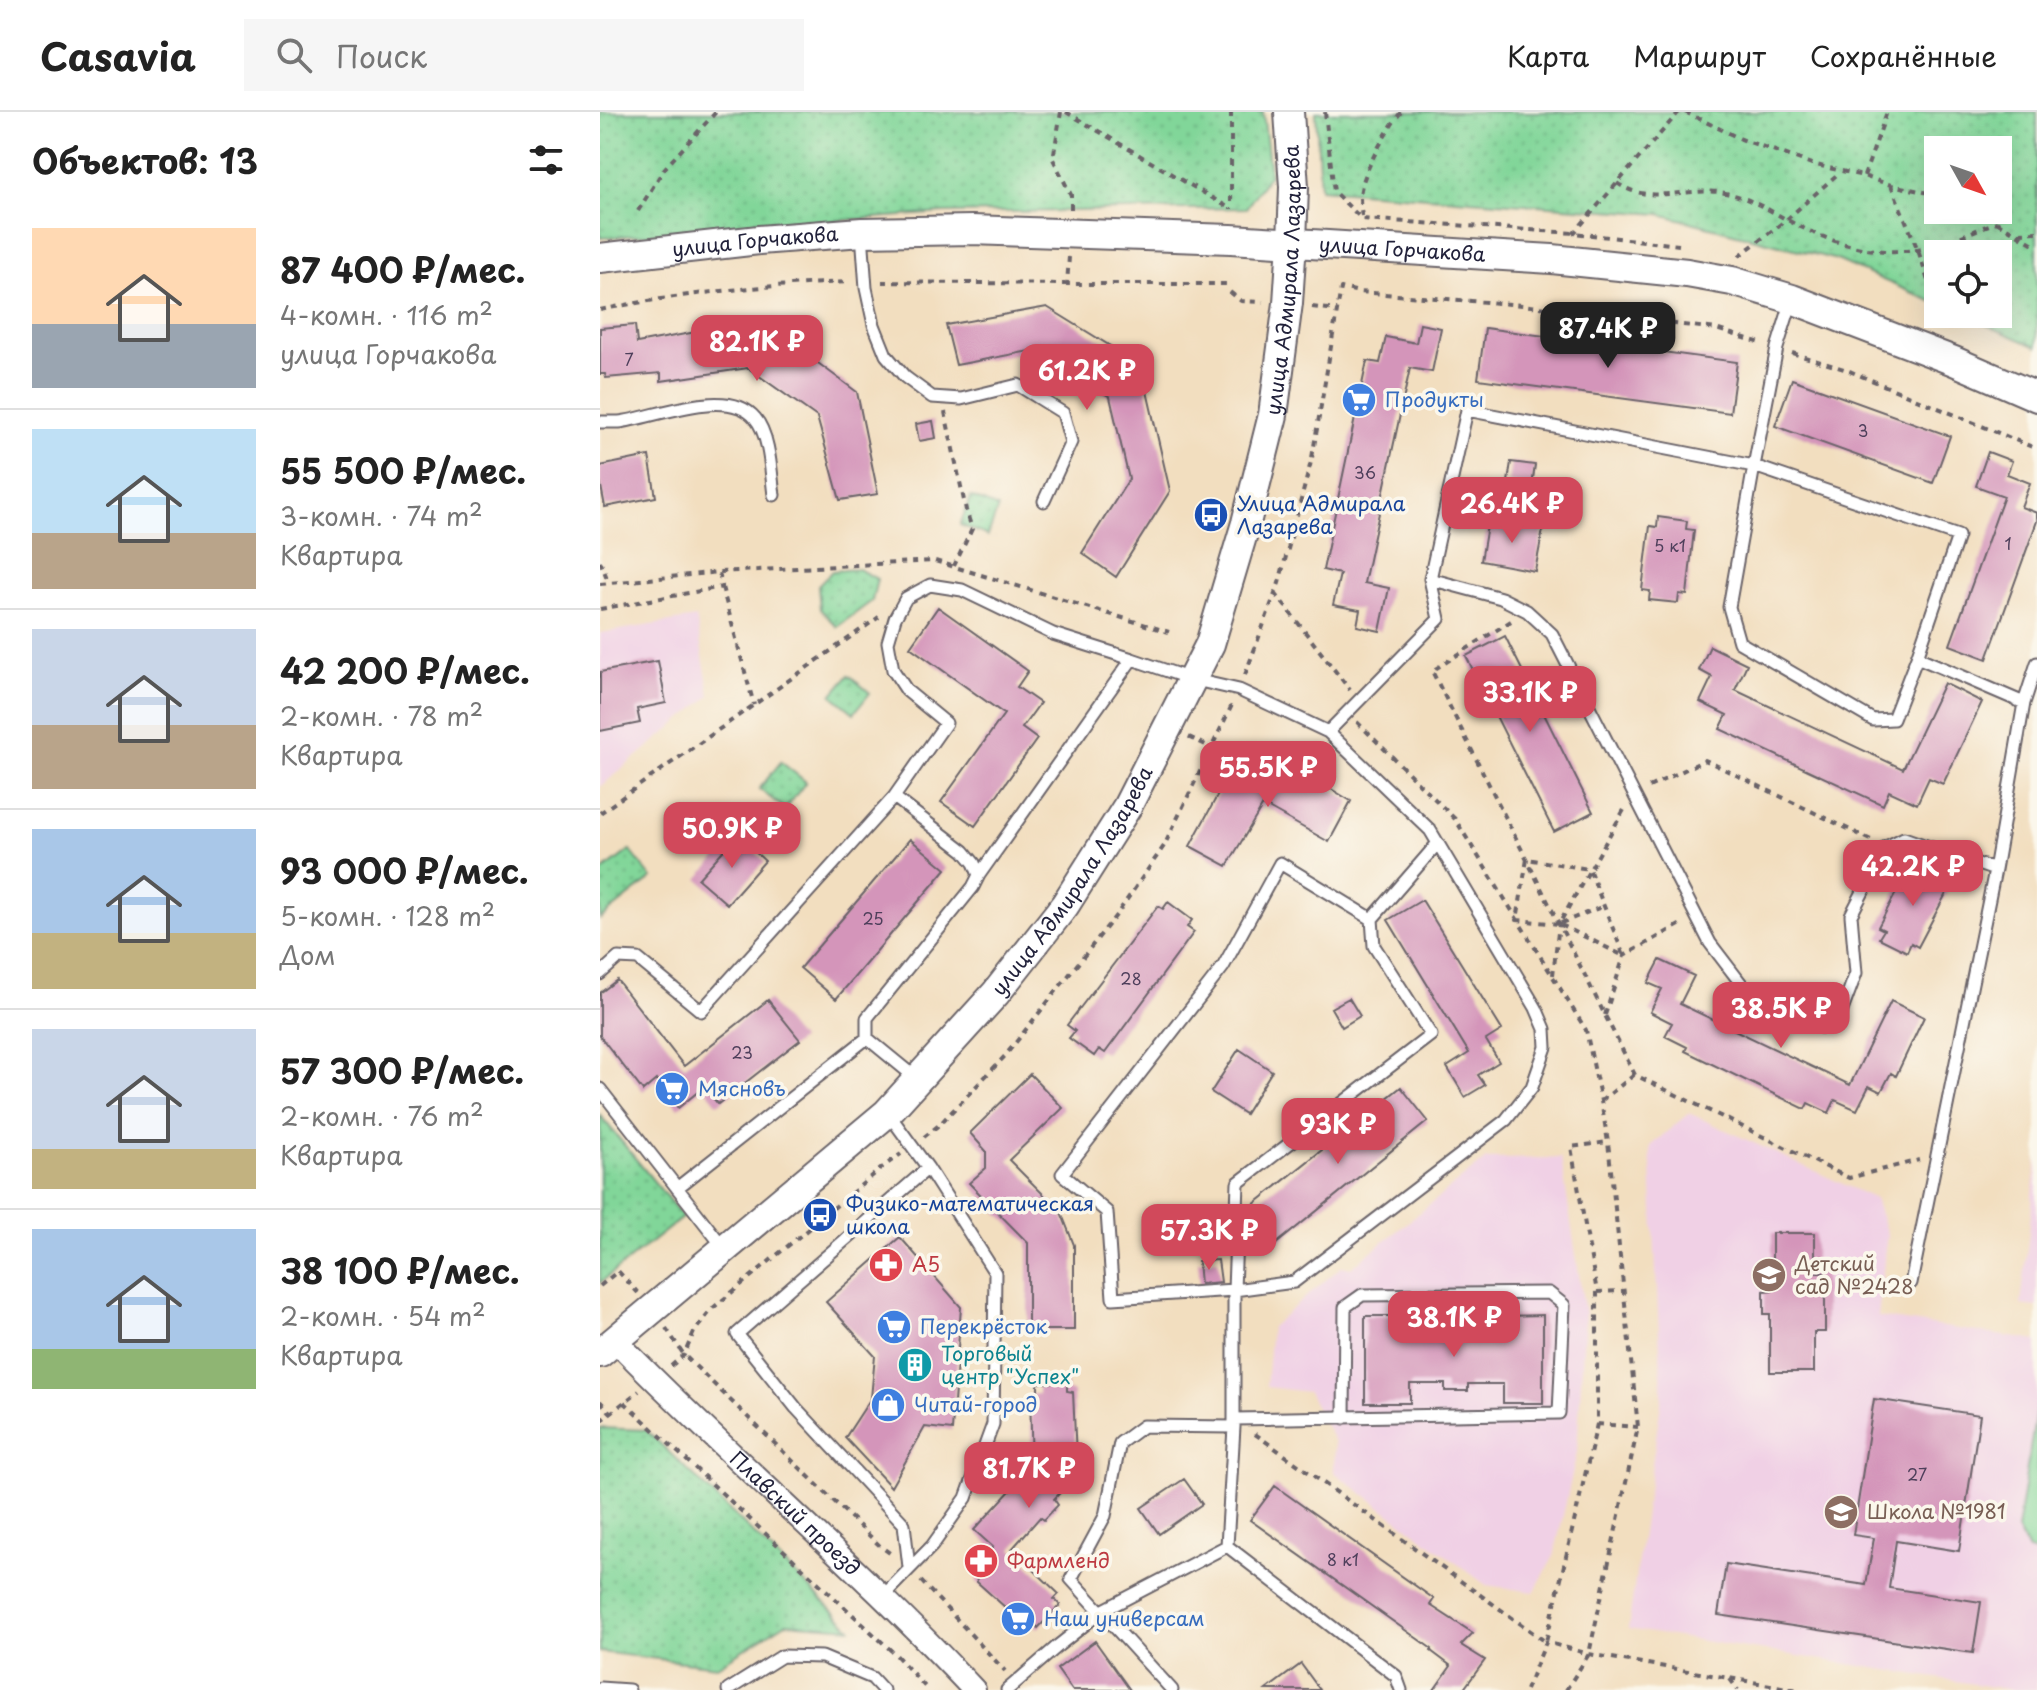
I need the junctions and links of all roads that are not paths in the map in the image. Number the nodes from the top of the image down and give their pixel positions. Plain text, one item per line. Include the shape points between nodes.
1 (1289, 112) edge
2 (862, 232) junction
3 (1292, 242) junction
4 (600, 258) edge
5 (1792, 299) junction
6 (2037, 397) edge
7 (600, 422) edge
8 (1754, 466) junction
9 (774, 495) dead end
10 (1044, 501) dead end
11 (1430, 579) junction
12 (1917, 657) junction
13 (1132, 659) junction
14 (2037, 663) edge
15 (1191, 679) junction
16 (2024, 703) junction
17 (1328, 732) junction
18 (894, 797) junction
19 (1438, 843) junction
20 (1995, 870) junction
21 (979, 875) junction
22 (1372, 919) junction
23 (600, 974) edge
24 (867, 1038) junction
25 (917, 1079) junction
26 (600, 1089) edge
27 (887, 1113) junction
28 (928, 1168) junction
29 (677, 1188) junction
30 (725, 1249) junction
31 (1911, 1283) dead end
32 (1234, 1290) junction
33 (608, 1346) edge
34 (1344, 1418) junction
35 (1234, 1423) junction
36 (1227, 1546) junction
37 (909, 1567) junction
38 (882, 1597) junction
39 (1102, 1611) junction
40 (1011, 1687) edge
41 (600, 1688) edge
42 (972, 1689) edge
43 (625, 1690) edge
44 (728, 1690) edge
45 (883, 1690) edge
46 (1172, 1690) edge
47 (1401, 1690) edge

1 - 3 street, улица Адмирала Лазарева
2 - 3 street, улица Горчакова via 1070,232
2 - 4 street, улица Горчакова
2 - 10 lane via 874,325 886,355 905,377 932,397 942,398 961,399 1018,385 1063,413 1071,442
3 - 5 street, улица Горчакова via 1687,273
3 - 15 street, улица Адмирала Лазарева via 1273,415 1210,644
5 - 6 street, улица Горчакова
5 - 8 lane
7 - 9 lane via 703,404 739,405 756,418 765,439
8 - 11 lane via 1467,410
8 - 12 lane via 1958,536
8 - 12 lane via 1729,607 1739,642 1873,720 1893,719
11 - 17 lane via 1439,619
11 - 20 lane via 1501,598 1527,611 1552,634 1710,943 1746,990 1821,1027 1841,1013 1856,973 1851,915 1886,847 1904,838
12 - 16 lane
13 - 15 lane
13 - 18 lane via 1053,634 962,590 930,585 906,598 888,642 893,670 907,691 946,723
13 - 21 lane
14 - 16 lane
15 - 17 lane via 1239,690
15 - 25 street, улица Адмирала Лазарева via 1127,807 1065,905 996,993
16 - 20 lane
17 - 19 lane
18 - 21 lane via 964,851
18 - 23 lane via 701,1011 638,959 618,958
19 - 22 lane
19 - 32 lane via 1545,1029 1546,1047 1532,1087 1506,1120 1294,1282
20 - 31 lane
21 - 24 lane via 867,1018
22 - 32 lane via 1374,946 1431,1035 1238,1183
22 - 32 lane via 1280,863 1223,967 1062,1174 1107,1212 1113,1298
24 - 25 lane
24 - 29 lane
25 - 27 street, улица Адмирала Лазарева
26 - 29 lane
27 - 28 lane
27 - 30 street, улица Адмирала Лазарева
28 - 37 lane via 995,1273 993,1424 966,1498 932,1546
28 - 37 lane via 737,1334 796,1408 904,1524
29 - 30 lane
30 - 33 street, улица Адмирала Лазарева
32 - 35 lane
33 - 38 street, Плавский проезд via 653,1379
34 - 34 lane via 1345,1307 1362,1295 1549,1293 1564,1305 1559,1413
34 - 35 lane
35 - 36 lane
35 - 39 lane via 1143,1426 1120,1443 1105,1516 1071,1579
36 - 39 lane
36 - 47 lane via 1396,1676
37 - 38 lane
38 - 42 street, Плавский проезд
39 - 40 lane
39 - 46 lane
41 - 43 lane
44 - 45 lane via 782,1656 822,1657 872,1678

